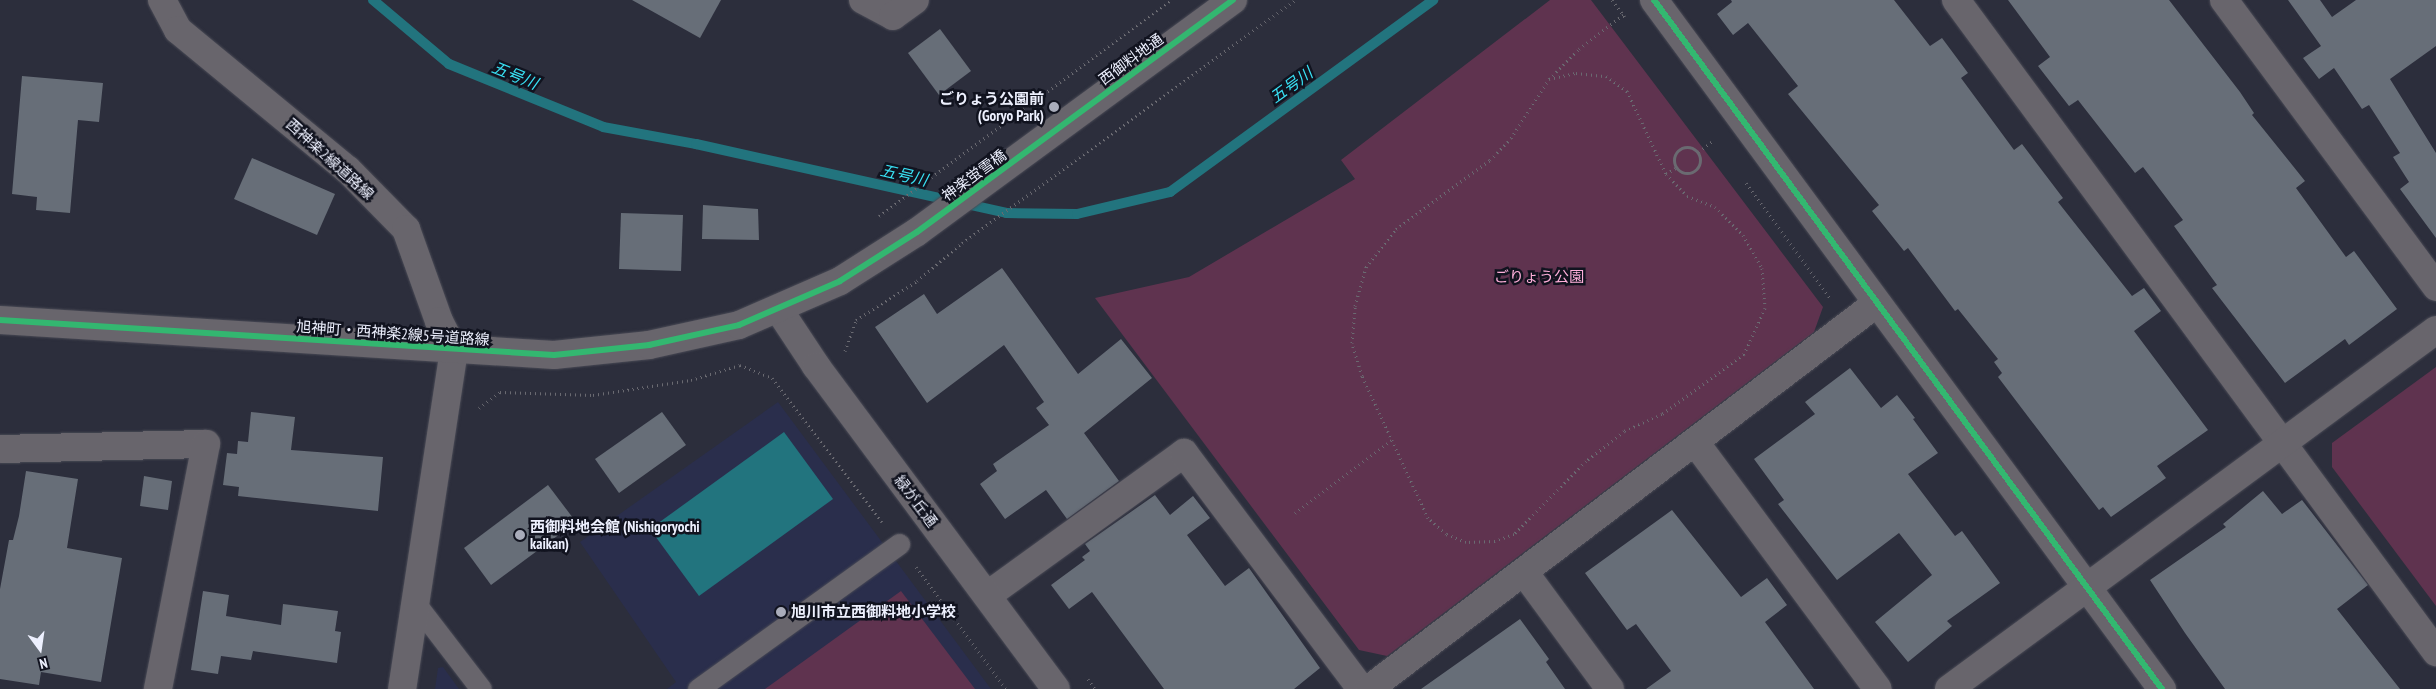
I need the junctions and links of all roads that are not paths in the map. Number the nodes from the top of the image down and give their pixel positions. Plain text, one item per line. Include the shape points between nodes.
1 (162, 0) edge
2 (863, 0) edge
3 (915, 0) edge
4 (1233, 0) edge
5 (1654, 0) edge
6 (1956, 0) edge
7 (2224, 0) edge
8 (1045, 138) joint
9 (2436, 287) edge
10 (1877, 303) junction
11 (780, 310) junction
12 (0, 320) edge
13 (2436, 330) edge
14 (454, 350) junction
15 (1694, 442) junction
16 (2282, 443) junction
17 (0, 449) edge
18 (899, 544) road end
19 (1524, 572) junction
20 (2087, 587) junction
21 (988, 595) junction
22 (415, 603) junction
23 (2436, 652) edge
24 (158, 689) edge
25 (402, 689) edge
26 (481, 689) edge
27 (698, 689) edge
28 (1056, 689) edge
29 (1361, 689) edge
30 (1369, 689) edge
31 (1610, 689) edge
32 (1878, 689) edge
33 (1949, 689) edge
34 (2162, 689) edge

1 - 14 street, 西神楽2線道路線 via 178,30 348,170 406,230 439,320
2 - 3 street via 893,16
4 - 8 street, 西御料地通
5 - 10 street
6 - 16 street
7 - 9 street
8 - 11 street, 神楽蛍雪橋 via 917,232 840,280
10 - 15 street
10 - 20 street
11 - 14 street, 旭神町・西神楽2線5号道路線 via 739,325 649,345 554,355
11 - 21 street, 緑が丘通 via 816,366
12 - 14 street, 旭神町・西神楽2線5号道路線
13 - 16 street
14 - 22 street
15 - 19 street
15 - 32 street
16 - 20 street
16 - 23 street
17 - 24 street via 206,444
18 - 27 lane
19 - 30 street
19 - 31 street
20 - 33 street
20 - 34 street
21 - 28 street, 緑が丘通
21 - 29 street via 1184,453
22 - 25 street
22 - 26 lane

